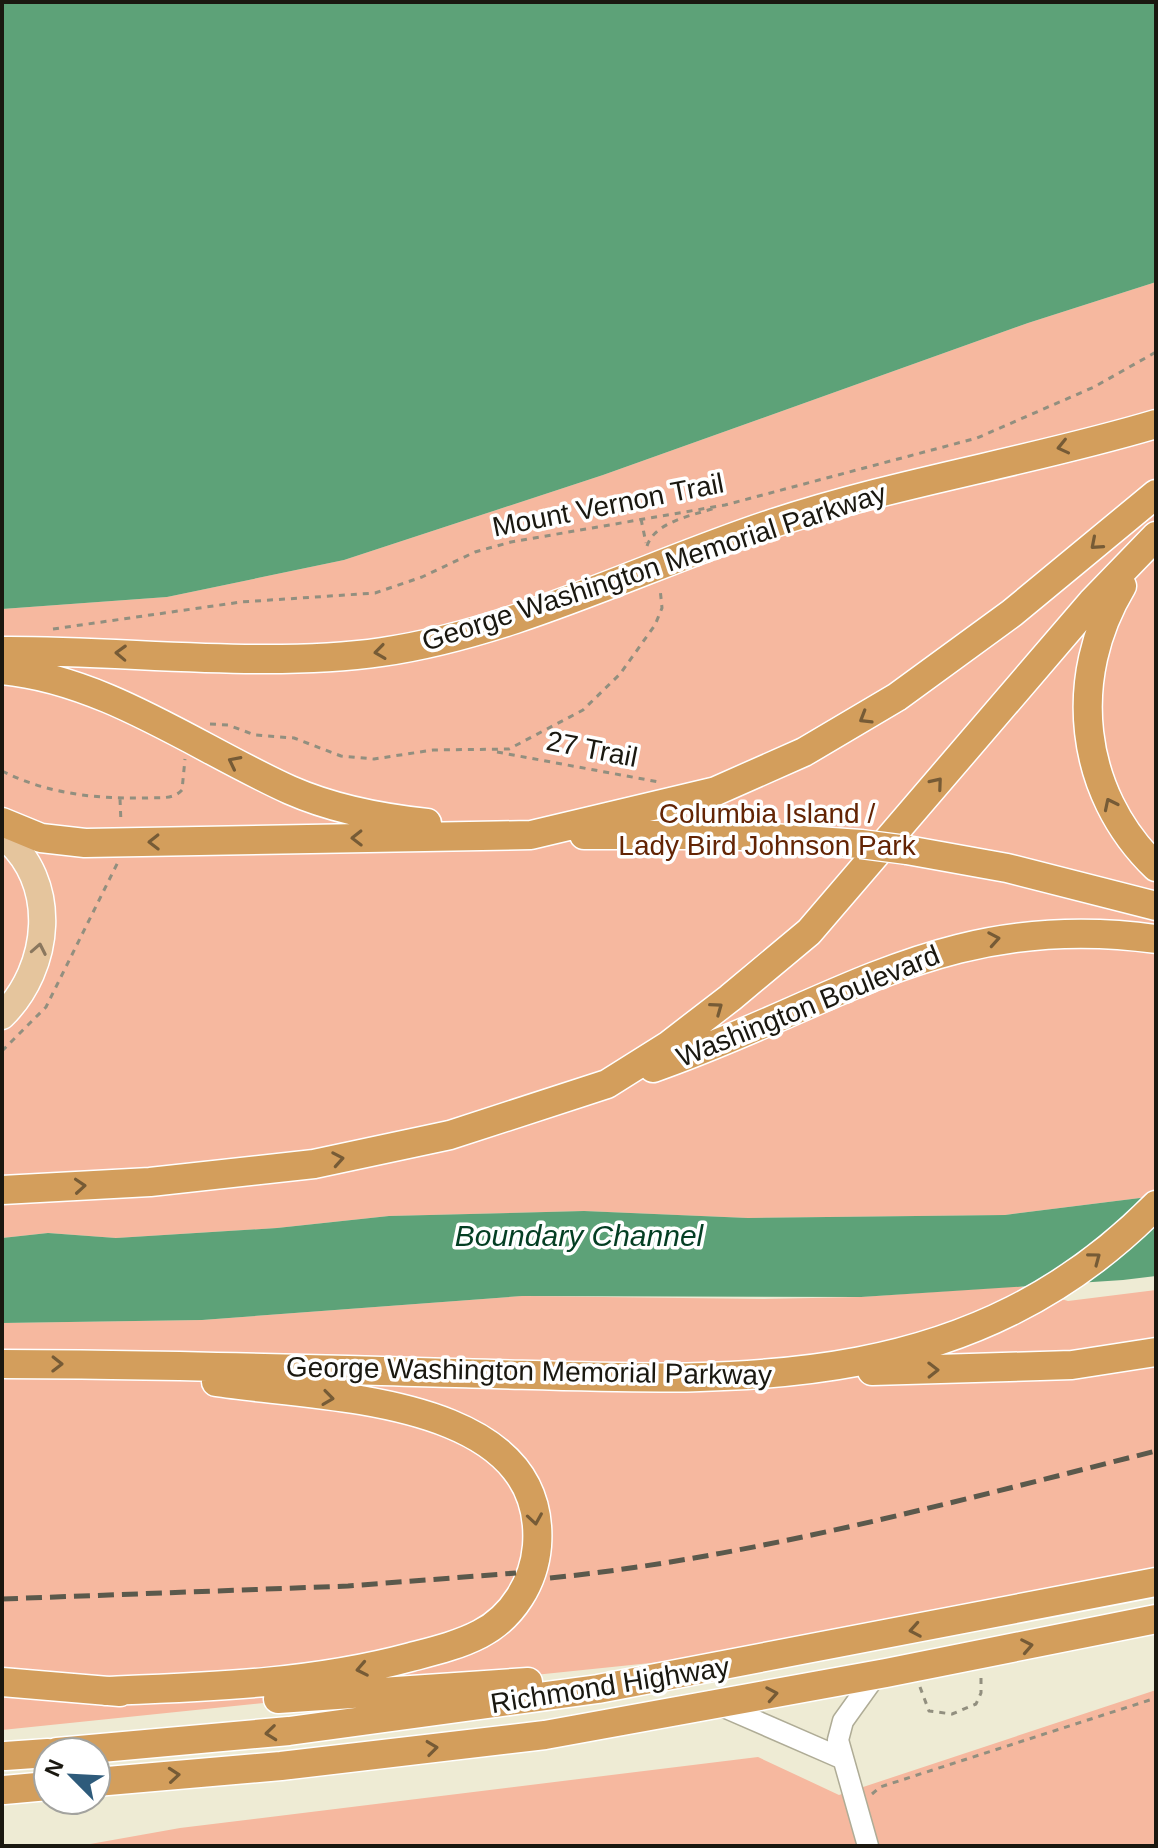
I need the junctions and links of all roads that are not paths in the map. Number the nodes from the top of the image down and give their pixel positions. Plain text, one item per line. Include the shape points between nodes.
1 (1156, 424) edge
2 (1156, 494) edge
3 (1152, 539) edge
4 (2, 651) edge
5 (2, 670) edge
6 (2, 822) edge
7 (531, 835) junction
8 (491, 836) junction
9 (10, 843) edge
10 (116, 844) junction
11 (1156, 867) edge
12 (1156, 906) edge
13 (1156, 939) edge
14 (2, 1016) edge
15 (607, 1084) junction
16 (2, 1190) edge
17 (1156, 1205) edge
18 (1156, 1352) edge
19 (2, 1364) edge
20 (113, 1364) junction
21 (827, 1369) junction
22 (1156, 1582) edge
23 (1156, 1619) edge
24 (736, 1665) junction
25 (2, 1674) edge
26 (876, 1675) junction
27 (2, 1682) edge
28 (44, 1685) junction
29 (105, 1691) junction
30 (717, 1704) junction
31 (112, 1748) edge
32 (32, 1754) edge
33 (5, 1756) dead end
34 (841, 1758) junction
35 (112, 1781) edge
36 (32, 1787) edge
37 (4, 1790) dead end
38 (868, 1846) edge

1 -> 4 highway, George Washington Memorial Parkway via 848,499 505,621 407,648 292,658
2 -> 7 highway via 950,659 823,742 716,791
11 -> 3 highway via 1124,830 1107,798 1093,759 1087,719 1089,673 1100,629
15 -> 3 highway via 669,1045 809,932 1070,626
8 -> 5 highway via 317,800 88,692 42,676
6 - 10 highway via 50,840
7 - 8 highway
7 - 12 highway, bridge via 726,835 861,844 1007,868
8 -> 10 highway
9 - 10 highway via 70,852
14 -> 9 main road via 29,982 42,935 37,886
15 -> 13 highway, Washington Boulevard via 859,980 950,949 1053,933
16 -> 15 highway via 150,1182 314,1164 450,1135
21 -> 17 highway, George Washington Memorial Parkway via 939,1341 1029,1301 1098,1256
21 -> 18 highway via 1050,1366
19 -> 20 highway, George Washington Memorial Parkway
20 - 21 highway, George Washington Memorial Parkway via 651,1377
20 -> 29 highway via 396,1407 451,1423 495,1449 518,1475 535,1511 537,1544 529,1581 507,1613 483,1633 455,1645 293,1680
22 -> 24 highway, Richmond Highway
26 -> 23 highway, Richmond Highway
24 - 29 highway via 271,1699
24 -> 31 highway, Richmond Highway via 426,1714
25 - 28 highway
30 -> 26 highway, Richmond Highway
26 - 34 lane via 843,1721
27 - 28 highway
28 - 29 highway
30 - 34 lane
35 -> 30 highway, Richmond Highway via 545,1735
32 - 33 highway
34 - 38 lane
36 - 37 highway

